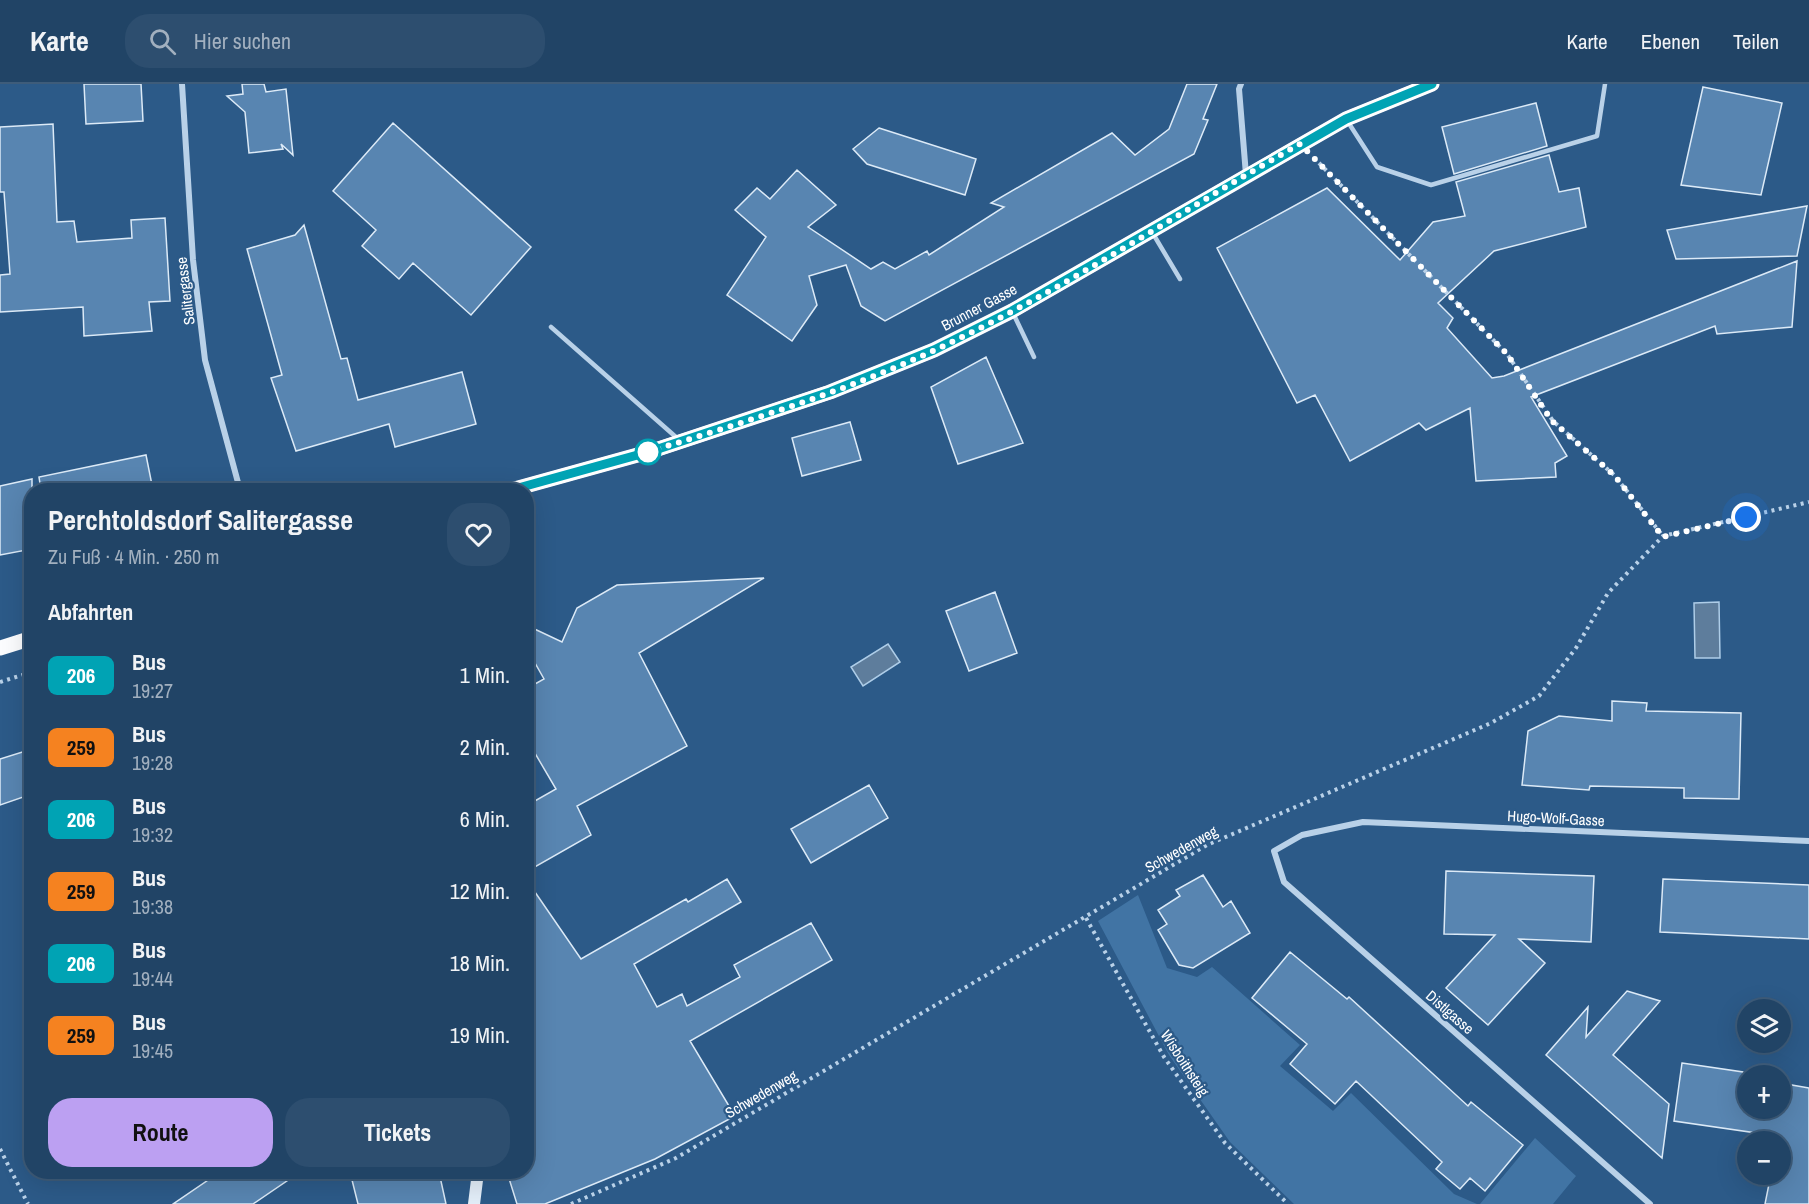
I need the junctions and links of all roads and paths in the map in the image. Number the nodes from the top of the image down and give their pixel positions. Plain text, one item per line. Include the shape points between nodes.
1 (182, 84) edge
2 (1241, 84) edge
3 (1432, 84) edge
4 (1605, 84) edge
5 (1346, 119) junction
6 (1300, 144) junction
7 (1246, 175) junction
8 (1151, 230) junction
9 (1180, 279) dead end
10 (1012, 311) junction
11 (551, 327) dead end
12 (1034, 357) dead end
13 (680, 441) junction
14 (238, 483) edge
15 (534, 483) edge
16 (1809, 502) edge
17 (1663, 537) junction
18 (24, 640) edge
19 (0, 648) edge
20 (24, 674) edge
21 (0, 682) edge
22 (1302, 835) joint
23 (1809, 841) edge
24 (1086, 918) junction
25 (0, 1149) edge
26 (477, 1179) edge
27 (28, 1204) edge
28 (474, 1204) edge
29 (571, 1204) edge
30 (1288, 1204) edge
31 (1650, 1204) edge

1 - 14 street, Salitergasse via 193,260 205,360
2 - 7 street
3 - 5 main road, Brunner Gasse
4 - 5 lane via 1597,136 1431,185 1377,167
5 - 6 main road, Brunner Gasse
6 - 7 main road, Brunner Gasse
6 - 17 path via 1507,354 1552,421 1614,475
7 - 8 main road, Brunner Gasse
8 - 9 lane
8 - 10 main road, Brunner Gasse
10 - 12 lane
10 - 13 main road, Brunner Gasse via 934,350 830,392
11 - 13 lane
13 - 15 main road, Brunner Gasse
16 - 17 path
17 - 24 path, Schwedenweg via 1608,593 1576,648 1539,696 1491,723 1207,845
18 - 19 main road
20 - 21 path
22 - 23 street, Hugo-Wolf-Gasse via 1363,822
22 - 31 street, Distlgasse via 1274,851 1284,882
24 - 29 path, Schwedenweg via 676,1158
24 - 30 path, Wisboithsteig via 1164,1057 1225,1143
25 - 27 path
26 - 28 main road

